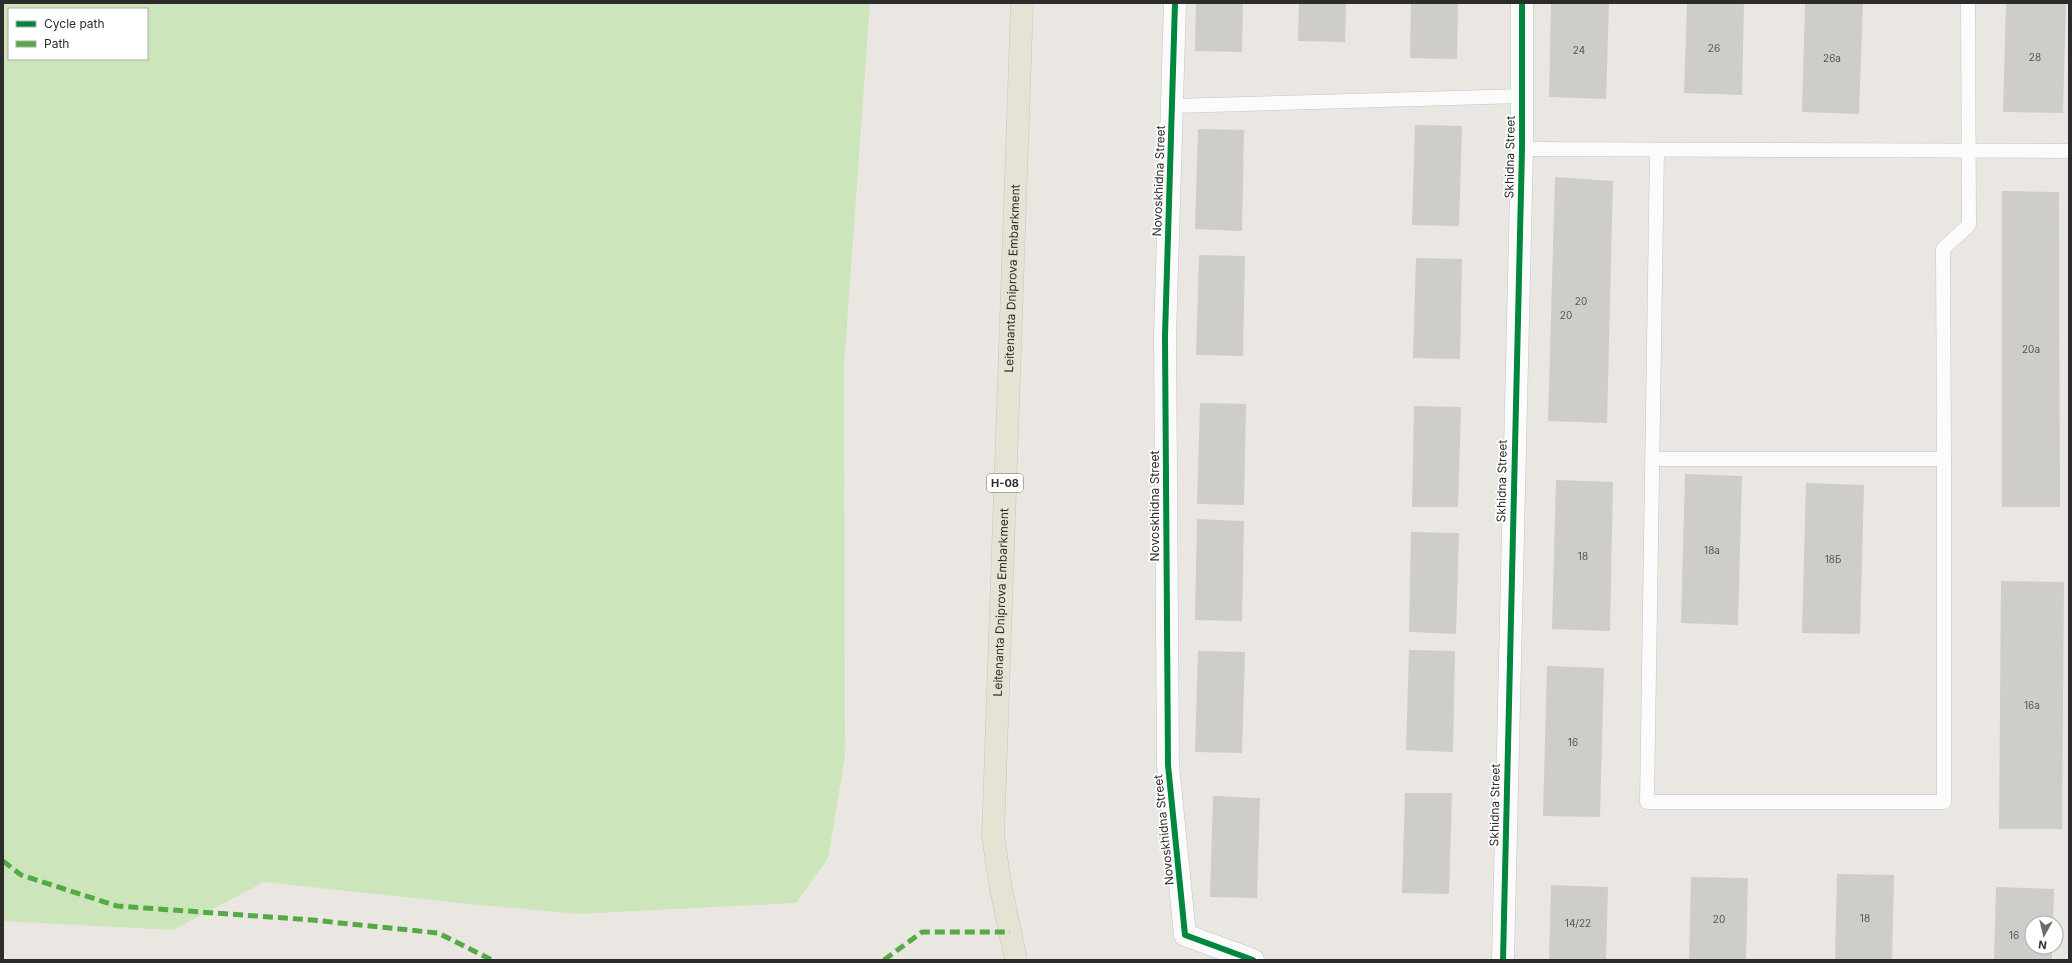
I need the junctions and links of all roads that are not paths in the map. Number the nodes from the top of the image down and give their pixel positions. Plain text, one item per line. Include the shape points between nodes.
1 (1022, 3) edge
2 (1176, 3) edge
3 (1522, 3) edge
4 (1968, 3) edge
5 (1522, 96) junction
6 (1173, 106) junction
7 (1522, 149) junction
8 (1657, 150) junction
9 (1968, 151) junction
10 (2069, 151) edge
11 (1653, 459) junction
12 (1944, 459) junction
13 (1016, 960) edge
14 (1253, 960) edge
15 (1503, 960) edge

1 - 13 main road, Leitenanta Dniprova Embarkment / Н-08 via 993,836
2 - 6 street, Novoskhidna Street
3 - 5 street, Skhidna Street
4 - 9 lane
5 - 6 lane
5 - 7 street, Skhidna Street
6 - 14 street, Novoskhidna Street via 1165,336 1168,765 1185,936
7 - 8 lane
7 - 15 street, Skhidna Street
8 - 9 lane
8 - 11 lane
9 - 10 lane
9 - 12 lane via 1969,225 1943,249
11 - 12 lane
11 - 12 lane via 1647,802 1944,802

